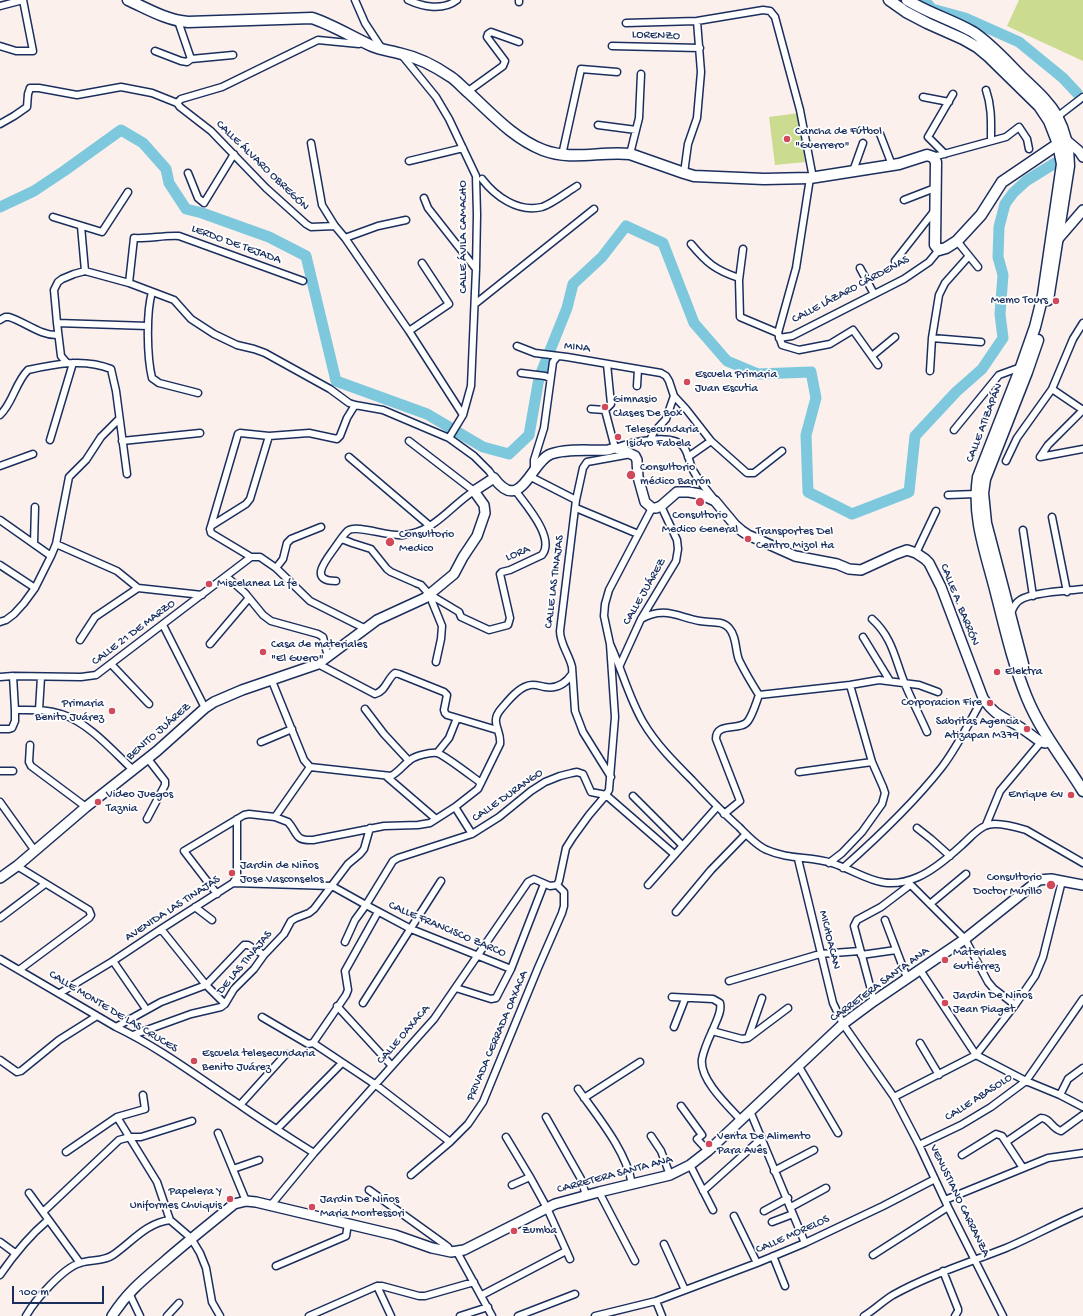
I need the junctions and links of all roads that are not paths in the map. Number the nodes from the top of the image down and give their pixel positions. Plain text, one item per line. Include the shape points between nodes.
1 (23, 0) edge
2 (128, 0) edge
3 (355, 0) edge
4 (408, 0) edge
5 (457, 0) edge
6 (889, 0) edge
7 (907, 0) edge
8 (0, 6) edge
9 (178, 21) junction
10 (697, 21) junction
11 (626, 23) dead end
12 (362, 40) junction
13 (519, 42) dead end
14 (0, 46) edge
15 (612, 46) dead end
16 (700, 48) junction
17 (382, 49) junction
18 (155, 51) dead end
19 (400, 53) junction
20 (233, 56) dead end
21 (191, 59) junction
22 (617, 72) dead end
23 (640, 74) dead end
24 (986, 90) dead end
25 (468, 92) junction
26 (953, 94) dead end
27 (923, 97) dead end
28 (1083, 97) edge
29 (949, 102) junction
30 (177, 103) junction
31 (1057, 117) junction
32 (0, 124) edge
33 (598, 125) dead end
34 (636, 130) junction
35 (880, 134) dead end
36 (991, 141) junction
37 (1062, 142) junction
38 (310, 143) dead end
39 (863, 143) dead end
40 (463, 148) junction
41 (1029, 149) dead end
42 (234, 154) junction
43 (630, 154) junction
44 (945, 154) junction
45 (562, 155) junction
46 (933, 157) junction
47 (1083, 157) edge
48 (409, 161) dead end
49 (892, 165) junction
50 (853, 171) junction
51 (188, 173) dead end
52 (684, 173) junction
53 (476, 176) junction
54 (811, 178) junction
55 (577, 186) dead end
56 (935, 188) junction
57 (128, 192) dead end
58 (424, 198) dead end
59 (904, 200) dead end
60 (594, 209) dead end
61 (935, 210) junction
62 (1083, 210) edge
63 (53, 218) dead end
64 (406, 220) dead end
65 (81, 226) junction
66 (335, 226) junction
67 (345, 238) junction
68 (1054, 240) junction
69 (957, 241) junction
70 (691, 244) dead end
71 (742, 249) dead end
72 (939, 250) junction
73 (969, 256) junction
74 (895, 261) dead end
75 (422, 263) dead end
76 (978, 267) dead end
77 (860, 268) dead end
78 (476, 269) junction
79 (84, 271) junction
80 (739, 278) junction
81 (303, 281) dead end
82 (129, 283) junction
83 (152, 292) junction
84 (874, 294) junction
85 (475, 304) junction
86 (0, 320) edge
87 (57, 323) junction
88 (1083, 323) edge
89 (148, 326) junction
90 (408, 330) junction
91 (58, 335) junction
92 (778, 335) junction
93 (895, 337) dead end
94 (932, 338) junction
95 (981, 342) dead end
96 (517, 346) dead end
97 (554, 356) junction
98 (872, 356) junction
99 (70, 363) junction
100 (607, 364) junction
101 (878, 365) dead end
102 (1021, 367) junction
103 (638, 369) junction
104 (930, 371) dead end
105 (521, 373) dead end
106 (548, 377) junction
107 (637, 386) dead end
108 (1052, 389) junction
109 (198, 393) dead end
110 (674, 396) junction
111 (355, 405) junction
112 (591, 409) dead end
113 (605, 410) junction
114 (1083, 410) edge
115 (0, 415) edge
116 (463, 415) junction
117 (119, 419) junction
118 (954, 430) dead end
119 (200, 433) dead end
120 (269, 436) junction
121 (449, 438) junction
122 (50, 440) dead end
123 (650, 440) junction
124 (122, 442) junction
125 (409, 442) dead end
126 (711, 442) junction
127 (615, 448) junction
128 (1083, 449) edge
129 (782, 451) dead end
130 (33, 454) dead end
131 (632, 454) junction
132 (349, 457) dead end
133 (688, 457) junction
134 (1006, 461) dead end
135 (0, 466) edge
136 (127, 474) dead end
137 (532, 475) junction
138 (494, 478) junction
139 (515, 490) junction
140 (474, 491) junction
141 (976, 494) junction
142 (948, 495) dead end
143 (576, 500) junction
144 (715, 500) junction
145 (661, 506) junction
146 (35, 507) dead end
147 (576, 508) junction
148 (652, 508) junction
149 (936, 511) dead end
150 (1052, 517) dead end
151 (0, 520) edge
152 (211, 526) junction
153 (430, 526) junction
154 (321, 527) dead end
155 (1023, 530) dead end
156 (638, 534) junction
157 (342, 539) junction
158 (34, 544) junction
159 (56, 544) junction
160 (916, 553) junction
161 (51, 556) junction
162 (251, 557) junction
163 (0, 565) edge
164 (276, 568) junction
165 (226, 577) junction
166 (336, 581) dead end
167 (35, 588) junction
168 (138, 588) junction
169 (1083, 590) edge
170 (1067, 592) junction
171 (429, 594) junction
172 (202, 595) junction
173 (1033, 596) junction
174 (249, 598) junction
175 (1006, 617) junction
176 (641, 619) junction
177 (872, 619) dead end
178 (0, 622) edge
179 (163, 625) junction
180 (366, 629) junction
181 (862, 637) dead end
182 (80, 640) dead end
183 (210, 644) dead end
184 (610, 644) junction
185 (328, 657) junction
186 (436, 662) dead end
187 (111, 664) junction
188 (318, 664) junction
189 (620, 665) junction
190 (572, 674) junction
191 (12, 676) junction
192 (0, 677) edge
193 (41, 677) junction
194 (272, 681) junction
195 (890, 681) junction
196 (850, 684) junction
197 (904, 684) junction
198 (938, 692) dead end
199 (759, 695) junction
200 (983, 698) junction
201 (149, 704) dead end
202 (205, 708) junction
203 (365, 709) dead end
204 (15, 710) junction
205 (39, 710) junction
206 (457, 718) junction
207 (0, 729) edge
208 (292, 729) junction
209 (497, 730) junction
210 (927, 732) dead end
211 (1045, 741) junction
212 (261, 742) dead end
213 (30, 744) dead end
214 (437, 753) junction
215 (148, 759) junction
216 (409, 760) junction
217 (872, 762) junction
218 (310, 766) junction
219 (133, 770) junction
220 (0, 771) edge
221 (13, 771) dead end
222 (799, 772) dead end
223 (386, 776) junction
224 (611, 777) junction
225 (1083, 778) edge
226 (481, 783) junction
227 (1083, 791) edge
228 (606, 795) junction
229 (632, 796) dead end
230 (0, 802) edge
231 (86, 807) junction
232 (455, 807) junction
233 (717, 807) junction
234 (724, 814) junction
235 (275, 817) junction
236 (237, 818) junction
237 (147, 819) dead end
238 (436, 819) junction
239 (986, 825) junction
240 (370, 828) junction
241 (917, 828) dead end
242 (472, 834) junction
243 (746, 834) junction
244 (682, 845) junction
245 (35, 851) junction
246 (674, 854) junction
247 (950, 856) junction
248 (798, 859) junction
249 (829, 863) junction
250 (1083, 863) edge
251 (17, 866) junction
252 (843, 868) junction
253 (966, 874) dead end
254 (0, 878) edge
255 (1062, 881) junction
256 (442, 882) dead end
257 (233, 883) junction
258 (909, 883) junction
259 (45, 884) junction
260 (544, 884) junction
261 (557, 885) junction
262 (648, 885) dead end
263 (1083, 885) edge
264 (332, 886) junction
265 (217, 894) junction
266 (930, 904) junction
267 (366, 906) junction
268 (195, 907) junction
269 (378, 912) junction
270 (676, 912) dead end
271 (0, 918) edge
272 (212, 920) dead end
273 (885, 920) dead end
274 (162, 928) junction
275 (411, 929) junction
276 (965, 939) junction
277 (345, 942) dead end
278 (896, 950) junction
279 (861, 953) junction
280 (820, 954) junction
281 (264, 955) junction
282 (478, 956) junction
283 (0, 959) edge
284 (113, 961) junction
285 (511, 969) junction
286 (19, 970) junction
287 (920, 970) junction
288 (908, 978) junction
289 (729, 981) dead end
290 (206, 985) junction
291 (456, 988) junction
292 (60, 993) junction
293 (672, 997) dead end
294 (685, 998) junction
295 (762, 998) dead end
296 (1083, 999) edge
297 (874, 1001) junction
298 (363, 1003) dead end
299 (225, 1004) junction
300 (1015, 1005) junction
301 (338, 1006) junction
302 (788, 1008) dead end
303 (146, 1009) junction
304 (97, 1016) junction
305 (262, 1017) dead end
306 (843, 1024) junction
307 (116, 1027) junction
308 (674, 1027) dead end
309 (712, 1031) junction
310 (133, 1035) junction
311 (748, 1038) junction
312 (313, 1043) junction
313 (920, 1043) dead end
314 (286, 1054) dead end
315 (976, 1055) junction
316 (0, 1060) edge
317 (640, 1062) dead end
318 (342, 1063) junction
319 (798, 1065) junction
320 (392, 1066) junction
321 (1083, 1068) edge
322 (939, 1075) junction
323 (1026, 1081) junction
324 (376, 1085) junction
325 (578, 1089) dead end
326 (143, 1095) dead end
327 (1060, 1095) junction
328 (894, 1097) junction
329 (584, 1098) junction
330 (240, 1105) junction
331 (680, 1106) dead end
332 (1083, 1107) edge
333 (750, 1111) junction
334 (1083, 1115) edge
335 (117, 1117) junction
336 (546, 1117) dead end
337 (741, 1120) junction
338 (192, 1121) dead end
339 (277, 1129) junction
340 (218, 1133) dead end
341 (838, 1133) dead end
342 (651, 1136) dead end
343 (130, 1137) junction
344 (506, 1137) dead end
345 (762, 1138) junction
346 (450, 1142) junction
347 (1006, 1142) junction
348 (919, 1145) junction
349 (68, 1150) dead end
350 (814, 1150) dead end
351 (708, 1151) junction
352 (314, 1153) junction
353 (1083, 1153) edge
354 (962, 1155) dead end
355 (259, 1160) dead end
356 (690, 1165) junction
357 (1023, 1168) junction
358 (233, 1169) junction
359 (774, 1171) junction
360 (411, 1175) dead end
361 (670, 1175) junction
362 (530, 1177) junction
363 (935, 1179) junction
364 (632, 1184) junction
365 (512, 1185) dead end
366 (826, 1188) dead end
367 (369, 1190) dead end
368 (703, 1191) junction
369 (599, 1192) junction
370 (29, 1193) dead end
371 (586, 1195) junction
372 (788, 1198) junction
373 (246, 1200) junction
374 (945, 1200) junction
375 (271, 1205) junction
376 (791, 1207) junction
377 (948, 1207) junction
378 (547, 1208) junction
379 (713, 1210) dead end
380 (764, 1211) dead end
381 (43, 1212) junction
382 (1083, 1212) edge
383 (793, 1214) junction
384 (734, 1216) dead end
385 (48, 1220) junction
386 (170, 1220) junction
387 (772, 1222) dead end
388 (348, 1224) junction
389 (191, 1238) junction
390 (0, 1242) edge
391 (805, 1243) junction
392 (664, 1244) dead end
393 (566, 1251) junction
394 (454, 1252) junction
395 (15, 1253) junction
396 (773, 1256) junction
397 (873, 1256) dead end
398 (570, 1259) dead end
399 (976, 1260) junction
400 (635, 1261) dead end
401 (80, 1263) junction
402 (757, 1263) junction
403 (276, 1266) dead end
404 (943, 1271) junction
405 (0, 1275) edge
406 (474, 1282) junction
407 (377, 1286) junction
408 (785, 1286) dead end
409 (685, 1290) junction
410 (129, 1293) junction
411 (575, 1294) dead end
412 (482, 1296) junction
413 (656, 1301) junction
414 (179, 1303) dead end
415 (488, 1307) junction
416 (26, 1316) edge
417 (112, 1316) edge
418 (140, 1316) edge
419 (168, 1316) edge
420 (220, 1316) edge
421 (309, 1316) edge
422 (391, 1316) edge
423 (460, 1316) edge
424 (492, 1316) edge
425 (518, 1316) edge
426 (594, 1316) edge
427 (662, 1316) edge
428 (864, 1316) edge
429 (955, 1316) edge
430 (1003, 1316) edge

1 - 8 street
1 - 14 street via 33,52 16,51
2 - 9 main road via 168,19
3 - 17 street via 365,23
4 - 5 street via 430,7 444,6
6 - 37 main road via 906,12 977,47 1039,106
7 - 31 main road via 975,34 1046,101
9 - 12 main road via 312,18
9 - 21 street
10 - 11 street
10 - 16 street
10 - 54 street via 763,10 770,11 775,17 800,110
12 - 17 main road
12 - 30 street via 359,44 350,44 318,40 222,87 180,99
13 - 25 street via 491,32 488,34 487,37 505,60 503,66
15 - 16 street, LORENZO
16 - 52 street via 701,72 697,118 688,144
17 - 19 main road
18 - 21 street via 181,62
19 - 25 main road via 430,63
19 - 40 street, CALLE ÁVILA CAMACHO via 436,97
20 - 21 street
22 - 45 street via 581,69
23 - 34 street via 639,118
24 - 36 street via 992,117
25 - 45 main road via 509,130 526,142
26 - 29 street
27 - 29 street
28 - 31 street
29 - 44 street via 928,137
30 - 32 street via 152,93 121,87 77,95 30,88 27,107
30 - 42 street, CALLE ÁLVARO OBREGÓN
31 - 37 main road
33 - 34 street
34 - 43 street
35 - 49 street
36 - 41 street via 1006,137 1019,127 1027,139
36 - 44 street
37 - 47 street via 1079,151
37 - 68 main road
37 - 69 main road, CALLE LÁZARO CÁRDENAS via 1002,182 981,215
38 - 66 street via 322,205
39 - 50 street
40 - 48 street
40 - 53 street, CALLE ÁVILA CAMACHO
42 - 51 street via 204,203 198,198
42 - 66 street, CALLE ÁLVARO OBREGÓN via 266,188 306,224 311,227
43 - 45 main road
43 - 52 main road
44 - 46 street
46 - 49 main road via 927,155
46 - 56 main road via 936,162
49 - 50 main road
50 - 54 main road
52 - 54 main road via 694,176 764,179
53 - 55 street via 486,180 512,204 529,208 542,207
53 - 78 street, CALLE ÁVILA CAMACHO
54 - 92 street via 796,268
56 - 59 street
56 - 61 main road
57 - 65 street via 102,232
58 - 78 street via 428,208
60 - 85 street
61 - 72 main road via 935,244
61 - 74 street
62 - 68 street
63 - 65 street
64 - 67 street via 378,226
65 - 79 street
66 - 67 street
67 - 90 street
68 - 102 main road, CALLE ATIZAPÁN via 1035,327
68 - 175 main road, CALLE ATIZAPÁN via 1049,298 1041,330 985,479 983,493 986,523
69 - 72 main road, CALLE LÁZARO CÁRDENAS
69 - 73 street
70 - 80 street via 711,266
71 - 80 street
72 - 84 street, CALLE LÁZARO CÁRDENAS via 929,262 904,279
73 - 76 street
73 - 94 street via 945,283 939,295
75 - 90 street via 449,304
77 - 84 street
78 - 85 street, CALLE ÁVILA CAMACHO
79 - 82 street
79 - 87 street via 62,279 56,285 54,290
80 - 92 street via 740,317
81 - 82 street, LERDO DE TEJADA via 180,236 167,235 149,239 134,238
82 - 83 street
83 - 89 street
83 - 111 street via 174,300 191,319 214,334 237,345 265,353
84 - 92 street, CALLE LÁZARO CÁRDENAS via 792,336
85 - 116 street, CALLE ÁVILA CAMACHO via 471,386
86 - 91 street via 9,317 41,332
87 - 89 street
87 - 91 street
88 - 108 street via 1073,339
89 - 109 street via 152,378 156,382
90 - 116 street
91 - 99 street via 61,356
92 - 98 street via 782,345 799,350 830,344 853,330
93 - 98 street
94 - 95 street
94 - 104 street
96 - 97 street via 535,353
97 - 100 street, MINA
97 - 106 street, MINA
98 - 101 street
99 - 115 street via 28,370 6,410
99 - 117 street via 111,369
99 - 122 street
100 - 103 street, MINA
100 - 113 street via 611,404
102 - 118 street via 1000,375
102 - 141 main road, CALLE ATIZAPÁN via 978,477
103 - 107 street
103 - 110 street, MINA via 666,376
105 - 106 street
106 - 137 street, MINA via 544,428
108 - 114 street
108 - 134 street via 1017,438
110 - 123 street via 666,419
110 - 126 street
111 - 120 street via 339,438 309,433
111 - 121 street via 383,410
112 - 113 street
113 - 127 street
114 - 128 street via 1048,445 1040,457
116 - 121 street, CALLE ÁVILA CAMACHO
117 - 124 street
117 - 159 street via 69,477
119 - 124 street
120 - 152 street via 250,499
120 - 152 street via 236,436
121 - 138 street via 474,456
123 - 127 street
123 - 133 street via 675,441 685,448
124 - 136 street
125 - 140 street
126 - 129 street via 747,473 754,473
126 - 133 street
127 - 131 street
127 - 137 street via 551,454 545,457
130 - 135 street
131 - 143 street, CALLE LAS TINAJAS via 584,464
131 - 148 street via 637,460 638,476 645,502
132 - 153 street
133 - 144 street via 694,472
137 - 139 street
137 - 143 street
138 - 139 street via 507,490
138 - 140 street
139 - 171 street, LORA via 538,523 546,544 542,555 500,574 510,618 508,625 489,630 461,617 459,612
140 - 153 street
140 - 171 street, BENITO JUÁREZ via 486,510 479,530 454,574
141 - 142 street
141 - 175 main road, CALLE ATIZAPÁN via 979,526
143 - 147 street, CALLE LAS TINAJAS
144 - 145 street via 682,491 677,492
144 - 160 street via 742,531 795,556 830,562 856,571 907,550
145 - 148 street
145 - 176 street, CALLE JUÁREZ via 677,540 676,562
146 - 158 street
147 - 156 street
147 - 190 street, CALLE LAS TINAJAS via 560,630 560,638 571,662
148 - 156 street
149 - 160 street
150 - 170 street
151 - 158 street
152 - 162 street via 211,533
153 - 157 street via 402,536 357,528 347,531
154 - 164 street via 291,539 287,543 283,559
155 - 173 street
156 - 184 street via 606,596 604,616
157 - 166 street via 320,573 324,580
157 - 171 street via 371,549 387,569 421,586
158 - 161 street
159 - 161 street
159 - 168 street via 117,571
160 - 200 street, CALLE A. BARRÓN via 929,563 941,587
161 - 167 street
162 - 164 street via 263,558
162 - 165 street, CALLE 21 DE MARZO
163 - 167 street
164 - 180 street via 310,601
165 - 172 street, CALLE 21 DE MARZO
165 - 174 street
167 - 178 street via 14,614
168 - 172 street
168 - 182 street via 95,617
169 - 170 street
170 - 173 street
171 - 180 street, BENITO JUÁREZ
171 - 186 street via 442,626
172 - 179 street, CALLE 21 DE MARZO
173 - 175 street via 1017,602
174 - 183 street
174 - 185 street via 271,621 318,634 322,637
175 - 211 main road via 1011,652 1026,698
175 - 225 main road via 1033,698 1056,739
176 - 189 street, CALLE JUÁREZ
176 - 199 street via 652,614 675,613 702,622 726,626 731,631 738,659
177 - 197 street via 888,638
179 - 187 street, CALLE 21 DE MARZO
179 - 202 street
180 - 185 street, BENITO JUÁREZ
181 - 195 street
184 - 189 street
184 - 224 street via 615,717
185 - 188 street, BENITO JUÁREZ
187 - 193 street, CALLE 21 DE MARZO via 91,677
187 - 201 street
188 - 194 street, BENITO JUÁREZ
188 - 206 street via 375,694 383,690 395,673 400,674 444,692 447,695 445,713
189 - 233 street via 650,733 666,754
190 - 209 street via 558,686 547,688 532,684 522,688 498,713 495,720
190 - 224 street, CALLE LAS TINAJAS via 575,711 583,732
191 - 192 street, CALLE 21 DE MARZO
191 - 193 street, CALLE 21 DE MARZO
191 - 204 street
193 - 205 street
194 - 202 street, BENITO JUÁREZ via 222,698
194 - 208 street
195 - 196 street
195 - 197 street
196 - 199 street
196 - 217 street
197 - 198 street via 919,685
197 - 210 street
199 - 234 street via 748,721 743,725 722,728 716,735 740,801
200 - 211 street, CALLE A. BARRÓN via 991,710
200 - 252 street via 942,766 920,794 882,834
202 - 215 street, BENITO JUÁREZ
203 - 216 street
204 - 205 street
204 - 207 street via 12,728
205 - 219 street via 61,714 85,727 99,736
206 - 209 street
206 - 214 street via 449,738
208 - 212 street
208 - 218 street via 304,760
209 - 226 street via 501,739 500,744
211 - 227 main road
211 - 239 street via 1000,791
213 - 231 street via 31,766
214 - 216 street
214 - 226 street
215 - 219 street, BENITO JUÁREZ
215 - 237 street via 165,781 165,785
216 - 223 street via 394,774
217 - 222 street
217 - 249 street via 885,793 882,804 855,840
218 - 223 street
218 - 235 street
219 - 231 street, BENITO JUÁREZ
220 - 221 street
223 - 238 street
224 - 228 street
226 - 232 street via 474,794
228 - 242 street, CALLE DURANGO via 591,792 580,772 560,776 530,791 499,817
228 - 246 street
228 - 261 street via 566,848
229 - 244 street
230 - 245 street
231 - 245 street, BENITO JUÁREZ
232 - 238 street
232 - 242 street
233 - 234 street
233 - 244 street
234 - 243 street
235 - 236 street via 249,814
235 - 240 street via 288,822 295,834 306,840
236 - 257 street via 237,872
236 - 265 street via 184,851
238 - 240 street via 424,825
239 - 247 street
239 - 250 street via 1026,830
240 - 264 street, DE LAS TINAJAS via 364,849 348,864
241 - 247 street
242 - 267 street, CALLE DURANGO via 393,861
243 - 248 street via 765,850
243 - 270 street via 711,870
244 - 246 street
245 - 251 street, BENITO JUÁREZ
246 - 262 street
247 - 258 street
248 - 249 street
248 - 280 street, MICHOACAN
249 - 252 street
251 - 254 street, BENITO JUÁREZ
251 - 259 street
252 - 258 street via 890,885
253 - 266 street
255 - 263 street, CARRETERA SANTA ANA
255 - 276 street, CARRETERA SANTA ANA via 1039,880
255 - 300 street via 1037,972
256 - 275 street
257 - 264 street, AVENIDA LAS TINAJAS
257 - 265 street, AVENIDA LAS TINAJAS
258 - 266 street
258 - 279 street via 881,907 857,920 854,926
259 - 271 street
259 - 286 street via 89,910 91,915
260 - 261 street, CALLE OAXACA
260 - 282 street, CALLE OAXACA via 534,879 528,882
260 - 285 street
261 - 346 street, PRIVADA CERRADA OAXACA via 564,892 562,913 483,1102 468,1124
264 - 267 street, CALLE FRANCISCO ZARCO
264 - 281 street, DE LAS TINAJAS via 314,909 291,921 284,934
265 - 268 street, AVENIDA LAS TINAJAS
266 - 276 street
267 - 269 street, CALLE FRANCISCO ZARCO
267 - 277 street, CALLE DURANGO via 355,920
268 - 272 street
268 - 274 street, AVENIDA LAS TINAJAS
269 - 275 street, CALLE FRANCISCO ZARCO
269 - 301 street via 345,971 348,990
273 - 278 street
274 - 284 street, AVENIDA LAS TINAJAS
274 - 290 street
275 - 282 street, CALLE FRANCISCO ZARCO
275 - 298 street
276 - 287 street, CARRETERA SANTA ANA
276 - 300 street via 988,982
278 - 279 street
278 - 288 street
279 - 280 street
279 - 297 street
280 - 289 street
280 - 306 street, MICHOACAN via 833,1003
281 - 290 street via 250,946 242,947
281 - 299 street, DE LAS TINAJAS via 234,989
282 - 285 street, CALLE FRANCISCO ZARCO
282 - 291 street, CALLE OAXACA
283 - 286 street, CALLE MONTE DE LAS CRUCES
284 - 292 street, AVENIDA LAS TINAJAS
284 - 303 street
285 - 291 street via 494,999
286 - 292 street, CALLE MONTE DE LAS CRUCES
287 - 288 street, CARRETERA SANTA ANA
287 - 315 street
288 - 297 street, CARRETERA SANTA ANA
290 - 299 street
290 - 303 street
291 - 320 street, CALLE OAXACA via 434,1019
292 - 304 street, CALLE MONTE DE LAS CRUCES
293 - 294 street
294 - 308 street
294 - 309 street via 713,999 720,1003 720,1012
295 - 311 street
296 - 323 street, CALLE ABASOLO
297 - 306 street, CARRETERA SANTA ANA
299 - 310 street, DE LAS TINAJAS
300 - 315 street
301 - 312 street
301 - 320 street
302 - 311 street
303 - 307 street
304 - 307 street, CALLE MONTE DE LAS CRUCES
304 - 316 street via 59,1040 22,1071 17,1072
305 - 312 street via 308,1044
306 - 319 street, CARRETERA SANTA ANA
306 - 328 street, MICHOACAN
307 - 310 street, CALLE MONTE DE LAS CRUCES
309 - 311 street via 742,1040
309 - 337 street via 702,1058 702,1067 714,1090
310 - 330 street, CALLE MONTE DE LAS CRUCES
312 - 318 street
313 - 322 street
314 - 330 street
315 - 322 street
315 - 323 street
317 - 329 street
318 - 324 street
318 - 339 street
319 - 333 street, CARRETERA SANTA ANA
319 - 341 street
320 - 324 street, CALLE OAXACA
321 - 327 street via 1068,1079
322 - 328 street
323 - 327 street
323 - 348 street, CALLE ABASOLO via 991,1107
324 - 346 street
324 - 352 street, CALLE OAXACA
325 - 329 street
326 - 335 street via 145,1109
327 - 332 street
328 - 348 street, VENUSTIANO CARRANZA
329 - 364 street via 627,1165
330 - 339 street, CALLE MONTE DE LAS CRUCES
331 - 351 street via 702,1135 697,1139
333 - 337 street, CARRETERA SANTA ANA
333 - 345 street
334 - 347 street via 1061,1131 1042,1118
335 - 343 street
335 - 349 street
336 - 371 street via 582,1179
337 - 351 street, CARRETERA SANTA ANA
338 - 343 street via 141,1137
339 - 352 street, CALLE MONTE DE LAS CRUCES
340 - 358 street
342 - 361 street via 661,1151
343 - 381 street via 119,1140
343 - 386 street via 157,1182
344 - 362 street
345 - 359 street
345 - 368 street
346 - 360 street, PRIVADA CERRADA OAXACA
347 - 354 street via 996,1134
347 - 357 street
348 - 363 street, VENUSTIANO CARRANZA
350 - 359 street
351 - 356 street, CARRETERA SANTA ANA
352 - 375 street, CALLE OAXACA
353 - 357 street via 1048,1158
355 - 358 street
356 - 361 street, CARRETERA SANTA ANA
356 - 368 street
357 - 374 street
358 - 373 street
359 - 372 street
361 - 364 street, CARRETERA SANTA ANA
362 - 365 street
362 - 378 street
363 - 374 street, VENUSTIANO CARRANZA
363 - 391 street, CALLE MORELOS
364 - 369 street, CARRETERA SANTA ANA
366 - 376 street
367 - 394 street
368 - 379 street
369 - 371 street, CARRETERA SANTA ANA
369 - 400 street
370 - 381 street
371 - 378 street, CARRETERA SANTA ANA
372 - 376 street
372 - 380 street
373 - 375 street
373 - 389 street via 234,1204
374 - 377 street, VENUSTIANO CARRANZA
375 - 388 street
376 - 383 street
377 - 397 street
377 - 399 street, VENUSTIANO CARRANZA
378 - 393 street
378 - 394 street, CARRETERA SANTA ANA via 464,1250
381 - 385 street
382 - 399 street
383 - 387 street
383 - 391 street
384 - 402 street
385 - 395 street
385 - 401 street
386 - 389 street
386 - 401 street via 155,1223 112,1256
388 - 394 street
388 - 403 street via 346,1236
389 - 410 street
389 - 420 street via 205,1264 211,1297
390 - 395 street
391 - 396 street, CALLE MORELOS
392 - 409 street
393 - 398 street
393 - 412 street
394 - 406 street
395 - 405 street
396 - 402 street, CALLE MORELOS
396 - 408 street
399 - 404 street
399 - 430 street, VENUSTIANO CARRANZA
401 - 416 street via 56,1280 35,1302
402 - 409 street, CALLE MORELOS
404 - 428 street via 893,1294
404 - 429 street via 958,1309
406 - 407 street via 425,1296
406 - 412 street
407 - 421 street
407 - 422 street
409 - 413 street, CALLE MORELOS
410 - 417 street
410 - 418 street
411 - 425 street
412 - 415 street
413 - 426 street, CALLE MORELOS
413 - 427 street
414 - 419 street
415 - 423 street
415 - 424 street

